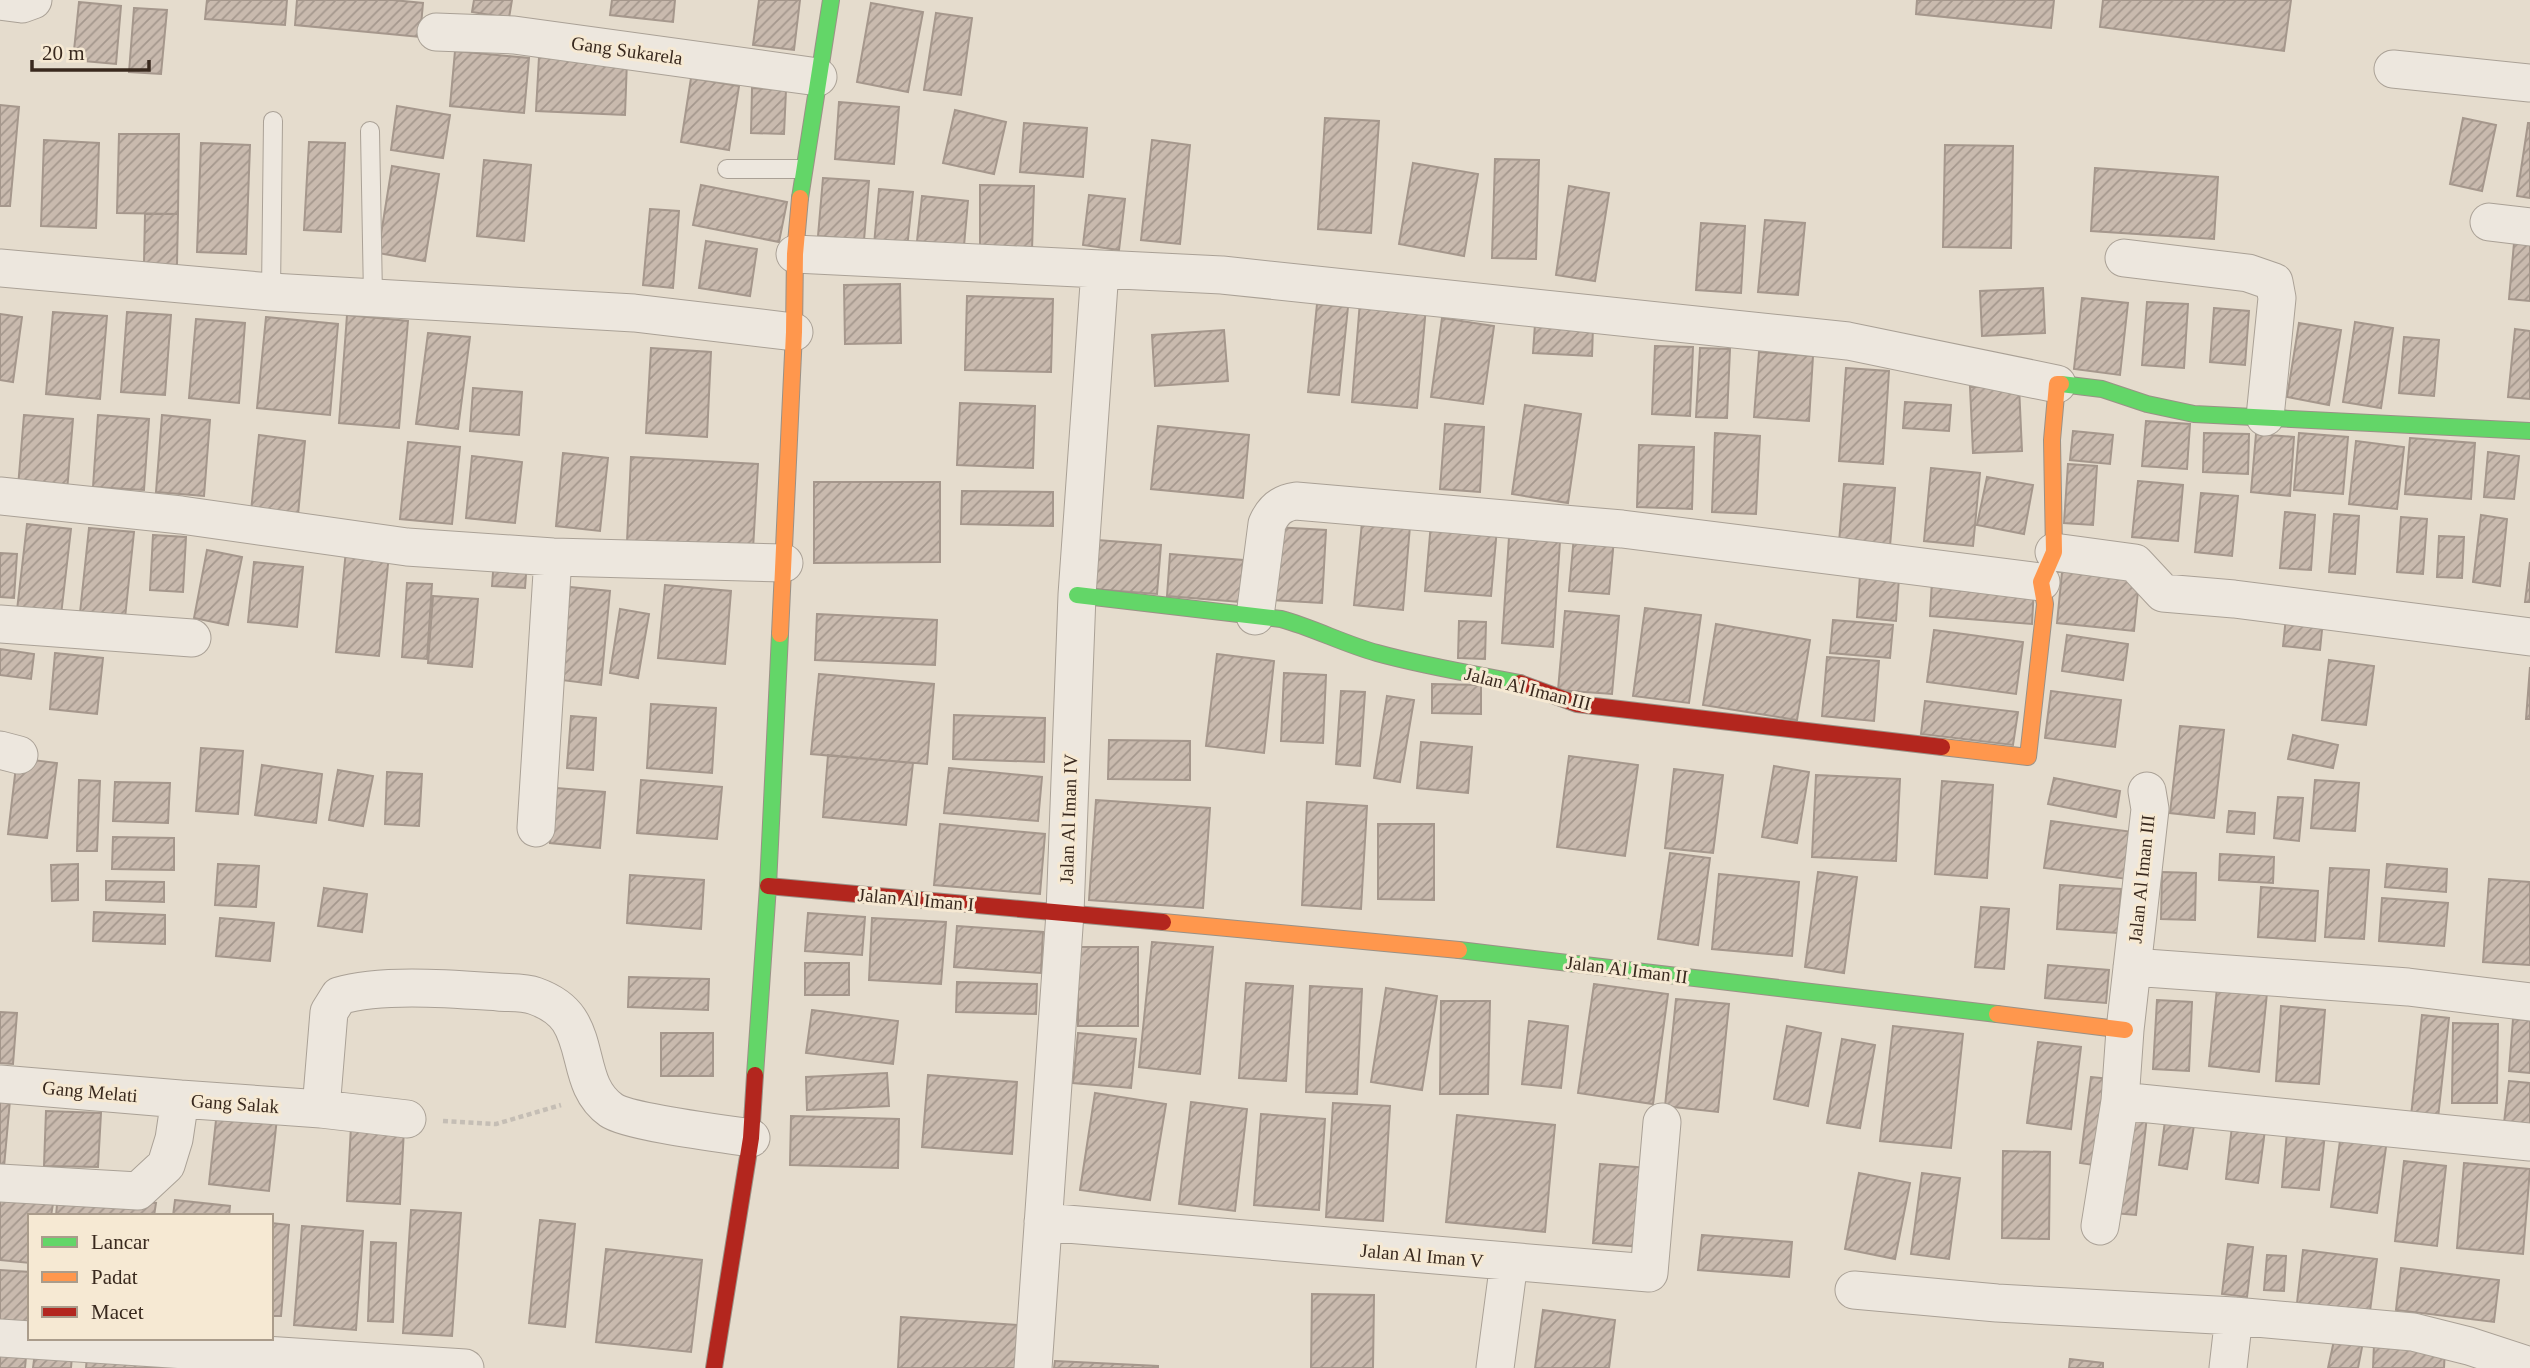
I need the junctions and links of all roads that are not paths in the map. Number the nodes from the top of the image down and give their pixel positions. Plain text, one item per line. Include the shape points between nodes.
1 (33, 0) edge
2 (831, 0) edge
3 (0, 1) edge
4 (436, 32) dead end
5 (2393, 69) dead end
6 (818, 77) junction
7 (2530, 83) edge
8 (273, 121) dead end
9 (370, 131) dead end
10 (727, 169) dead end
11 (803, 169) junction
12 (2489, 222) dead end
13 (2530, 227) edge
14 (795, 254) junction
15 (2124, 258) dead end
16 (0, 268) edge
17 (1100, 270) junction
18 (271, 292) junction
19 (373, 297) junction
20 (794, 332) junction
21 (2057, 384) junction
22 (2264, 417) junction
23 (2530, 431) edge
24 (0, 496) edge
25 (553, 558) junction
26 (784, 563) junction
27 (2048, 567) junction
28 (1077, 595) junction
29 (1255, 616) junction
30 (0, 624) edge
31 (2530, 637) edge
32 (192, 638) dead end
33 (2147, 791) dead end
34 (536, 828) dead end
35 (768, 886) junction
36 (1065, 913) junction
37 (2132, 967) junction
38 (2530, 1002) edge
39 (2125, 1030) junction
40 (0, 1084) edge
41 (180, 1098) junction
42 (2120, 1101) junction
43 (321, 1109) junction
44 (407, 1119) road end
45 (1662, 1122) dead end
46 (751, 1138) junction
47 (2530, 1142) edge
48 (0, 1183) edge
49 (1043, 1222) junction
50 (2100, 1226) dead end
51 (1509, 1262) junction
52 (1854, 1290) dead end
53 (2234, 1316) junction
54 (0, 1338) edge
55 (28, 1340) edge
56 (31, 1340) edge
57 (2530, 1366) edge
58 (465, 1368) edge
59 (715, 1368) edge
60 (1033, 1368) edge
61 (1496, 1368) edge
62 (2228, 1368) edge

1 - 3 street via 22,4
2 - 6 street
4 - 6 street, Gang Sukarela via 514,35
5 - 7 street
6 - 11 street
8 - 18 lane
9 - 19 lane
10 - 11 lane
11 - 14 street
12 - 13 street
14 - 17 street
14 - 20 street
15 - 22 street via 2248,273 2274,282 2277,298
16 - 18 street
17 - 21 street via 1222,275 1848,341
17 - 28 street, Jalan Al Iman IV
18 - 19 street
19 - 20 street via 634,313
20 - 26 street
21 - 22 street via 2102,389 2194,414
21 - 27 street
22 - 23 street
24 - 25 street via 181,515 407,547
25 - 26 street
25 - 34 street
26 - 35 street
27 - 29 street via 1296,501 1279,507 1267,524
27 - 29 street, Jalan Al Iman III via 2028,757 1577,704 1527,685 1380,654 1307,626
27 - 31 street via 2135,563 2163,593
28 - 29 street, Jalan Al Iman III
28 - 36 street, Jalan Al Iman IV
30 - 32 street
33 - 37 street, Jalan Al Iman III via 2150,809
35 - 36 street, Jalan Al Iman I
35 - 46 street
36 - 39 street, Jalan Al Iman II via 1496,954
36 - 49 street, Jalan Al Iman IV
37 - 38 street via 2408,987
37 - 39 street
39 - 42 street
40 - 41 street, Gang Melati
41 - 43 street, Gang Salak
41 - 48 street, Gang Salak via 166,1165 138,1191
42 - 47 street
42 - 50 street
43 - 44 street, Gang Salak
43 - 46 street via 329,1012 339,996 356,991 452,989 532,995 561,1010 578,1038 595,1096 614,1112
45 - 51 street, Jalan Al Iman V via 1649,1273
46 - 59 street
49 - 51 street, Jalan Al Iman V
49 - 60 street, Jalan Al Iman IV
51 - 61 street
52 - 53 street
53 - 57 street via 2413,1332
53 - 62 street
54 - 55 street
56 - 58 street

